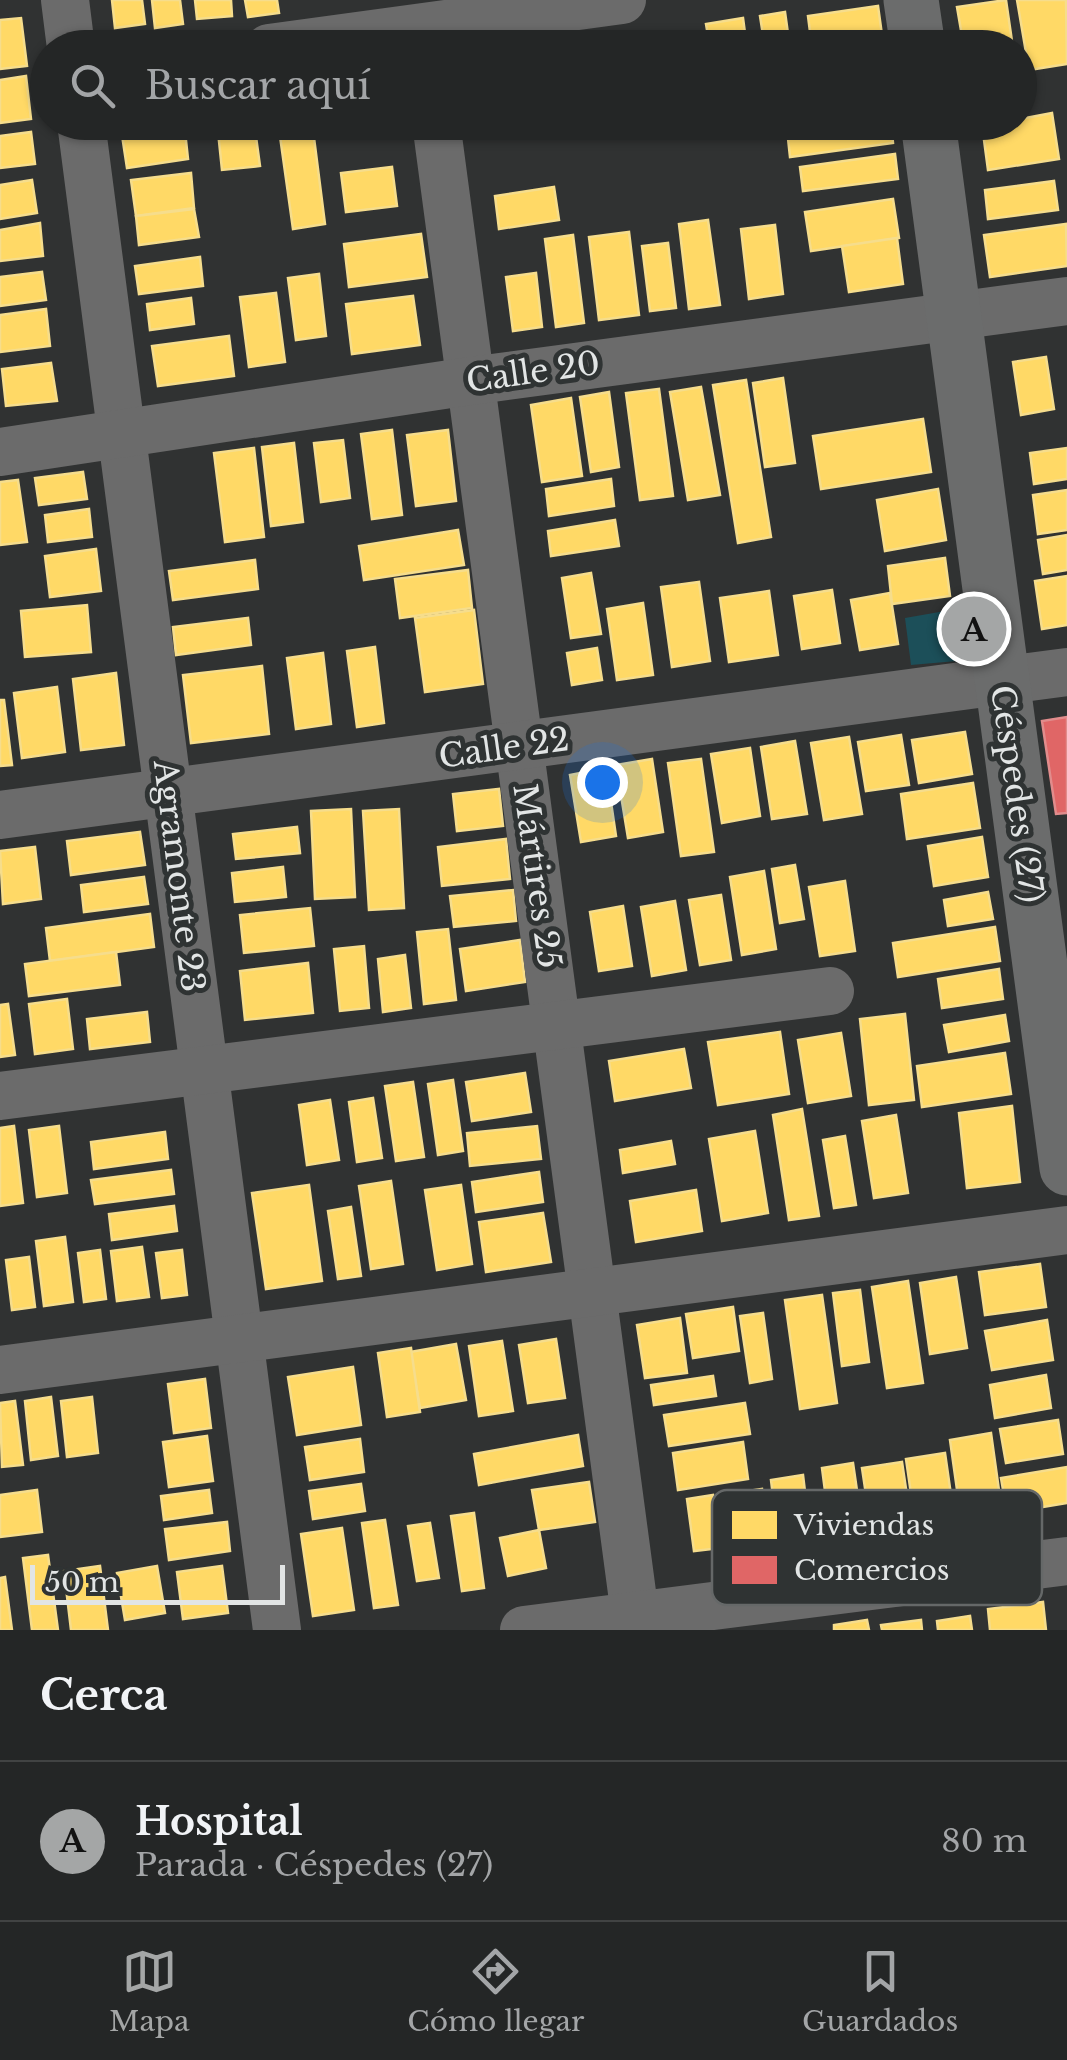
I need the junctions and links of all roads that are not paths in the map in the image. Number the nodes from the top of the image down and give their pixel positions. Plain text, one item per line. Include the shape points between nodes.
1 (65, 0) edge
2 (622, 0) edge
3 (912, 0) edge
4 (423, 25) edge
5 (69, 30) edge
6 (390, 30) edge
7 (916, 30) edge
8 (83, 140) edge
9 (438, 140) edge
10 (930, 140) edge
11 (1067, 301) edge
12 (953, 314) junction
13 (470, 381) junction
14 (122, 435) junction
15 (0, 452) edge
16 (1067, 672) edge
17 (1002, 680) junction
18 (519, 746) junction
19 (168, 793) junction
20 (0, 816) edge
21 (830, 991) dead end
22 (556, 1026) junction
23 (204, 1070) junction
24 (0, 1096) edge
25 (1067, 1168) edge
26 (1067, 1230) edge
27 (592, 1293) junction
28 (239, 1339) junction
29 (0, 1370) edge
30 (1067, 1562) edge
31 (1042, 1566) edge
32 (763, 1605) edge
33 (636, 1623) edge
34 (277, 1630) edge
35 (524, 1630) edge

1 - 5 street
2 - 4 street
3 - 7 main road
4 - 6 street
8 - 14 street, Agramonte 23
9 - 13 street, Mártires 25
10 - 12 main road, Céspedes (27)
11 - 12 street, Calle 20
12 - 13 street, Calle 20
12 - 17 main road, Céspedes (27)
13 - 14 street, Calle 20
13 - 18 street, Mártires 25
14 - 15 street, Calle 20
14 - 19 street, Agramonte 23
16 - 17 street, Calle 22
17 - 18 street, Calle 22
17 - 25 main road, Céspedes (27)
18 - 19 street, Calle 22
18 - 22 street, Mártires 25
19 - 20 street, Calle 22
19 - 23 street, Agramonte 23
21 - 22 street
22 - 23 street
22 - 27 street, Mártires 25
23 - 24 street
23 - 28 street, Agramonte 23
26 - 27 street
27 - 28 street
27 - 33 street, Mártires 25
28 - 29 street
28 - 34 street, Agramonte 23
30 - 31 street
32 - 33 street
33 - 35 street

